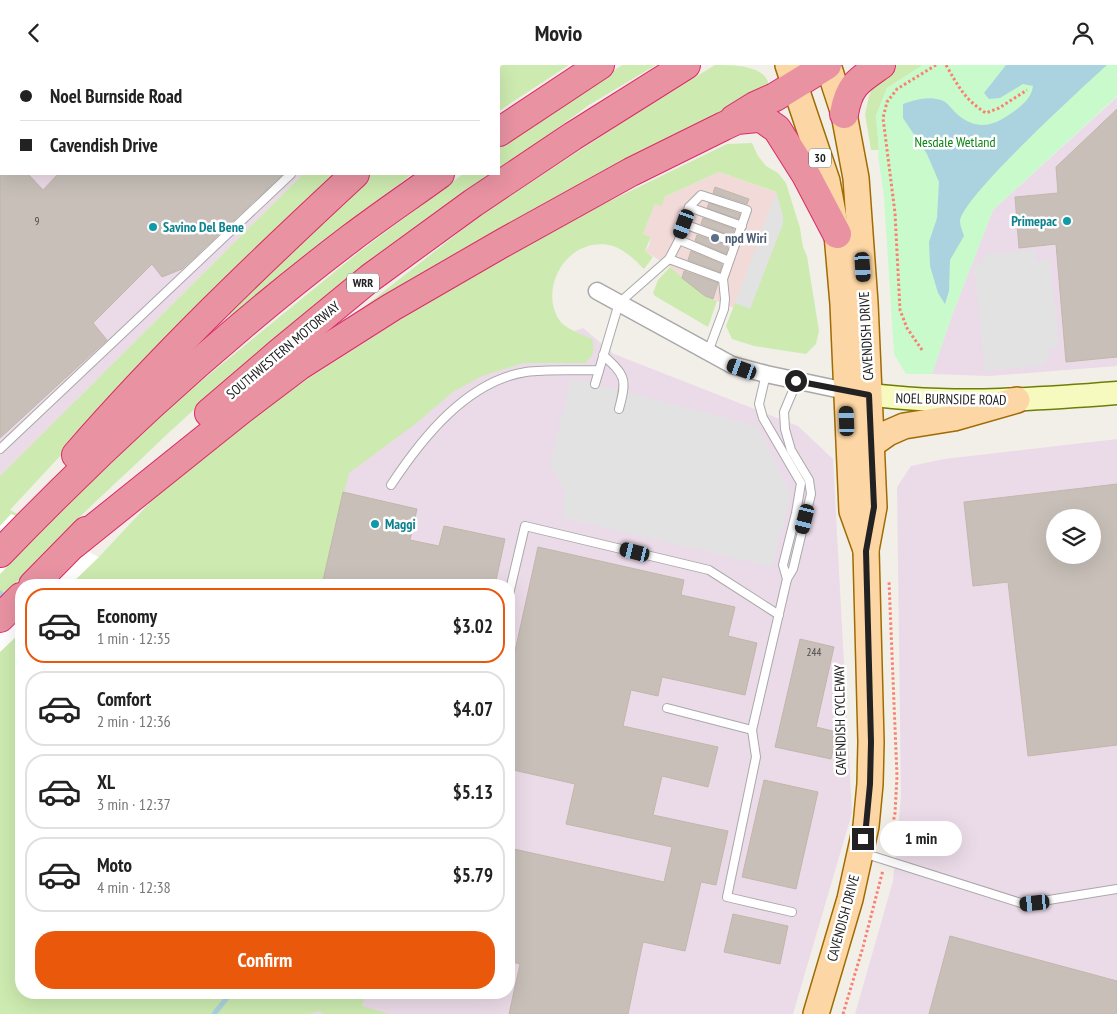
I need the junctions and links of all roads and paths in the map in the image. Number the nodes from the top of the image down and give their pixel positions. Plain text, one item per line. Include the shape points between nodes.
1 (600, 65) edge
2 (686, 65) edge
3 (827, 65) edge
4 (880, 65) edge
5 (936, 65) edge
6 (946, 65) edge
7 (791, 74) edge
8 (1027, 90) dead end
9 (844, 114) junction
10 (724, 125) junction
11 (500, 131) edge
12 (290, 175) edge
13 (354, 175) edge
14 (439, 175) edge
15 (690, 207) junction
16 (684, 224) junction
17 (742, 226) junction
18 (837, 234) junction
19 (678, 240) junction
20 (736, 243) junction
21 (669, 259) junction
22 (729, 261) junction
23 (723, 279) junction
24 (598, 291) dead end
25 (619, 303) junction
26 (922, 351) dead end
27 (708, 352) junction
28 (603, 355) junction
29 (599, 371) junction
30 (766, 374) junction
31 (796, 381) junction
32 (595, 384) dead end
33 (857, 393) junction
34 (1117, 393) edge
35 (1017, 400) junction
36 (619, 409) dead end
37 (871, 445) junction
38 (0, 449) edge
39 (391, 485) dead end
40 (27, 521) junction
41 (74, 544) junction
42 (3, 550) edge
43 (866, 551) junction
44 (39, 579) edge
45 (512, 579) edge
46 (787, 579) junction
47 (15, 603) edge
48 (779, 615) junction
49 (0, 619) edge
50 (667, 708) dead end
51 (752, 730) junction
52 (860, 853) junction
53 (1117, 889) edge
54 (792, 912) dead end
55 (816, 1014) edge

1 - 11 highway
2 - 41 highway, SOUTHWESTERN MOTORWAY / WRR via 473,203 370,278 186,433
3 - 7 highway
3 - 9 main road, CAVENDISH DRIVE / 30
4 - 9 highway via 854,87 847,98
5 - 26 path via 897,89 887,102 883,118 895,213 900,310
6 - 8 path via 962,93 986,113
7 - 10 highway via 775,97
7 - 18 main road, CAVENDISH DRIVE / 30 via 827,181
9 - 33 main road, CAVENDISH DRIVE / 30 via 856,178 865,303
10 - 18 highway via 757,118 777,129
10 - 41 highway via 501,244 299,366
12 - 38 lane
13 - 40 highway via 265,257 115,411 62,472
14 - 40 highway via 351,237 212,352
15 - 16 lane
15 - 17 lane
15 - 17 lane via 701,195 747,210
16 - 19 lane
16 - 20 lane
17 - 20 lane
18 - 33 main road, CAVENDISH DRIVE / 30 via 843,304
19 - 21 lane
19 - 22 lane
20 - 22 lane
21 - 23 lane
21 - 25 lane
22 - 23 lane
23 - 27 lane via 724,309
24 - 25 street, NOEL BURNSIDE ROAD
25 - 27 street, NOEL BURNSIDE ROAD
25 - 28 lane
27 - 30 street, NOEL BURNSIDE ROAD via 732,365
28 - 29 lane
28 - 36 lane via 623,380
29 - 32 lane
29 - 39 lane via 525,372 490,383 461,402 408,459
30 - 31 street, NOEL BURNSIDE ROAD
30 - 46 lane via 759,404 763,418 800,483 783,565
31 - 33 street, NOEL BURNSIDE ROAD
31 - 46 lane via 784,412 785,429 791,450 810,480 811,494 793,569
33 - 35 main road, NOEL BURNSIDE ROAD via 939,401
33 - 37 main road, CAVENDISH DRIVE / 30
33 - 43 main road, CAVENDISH DRIVE / 30 via 852,511
34 - 35 main road, NOEL BURNSIDE ROAD
35 - 37 main road via 954,418 904,426
37 - 43 main road, CAVENDISH DRIVE / 30 via 874,507
40 - 42 highway
41 - 44 highway, SOUTHWESTERN MOTORWAY / WRR
43 - 52 main road, CAVENDISH DRIVE / 30 via 871,742 866,826
45 - 48 lane via 524,526 709,570
46 - 48 lane
47 - 49 highway
48 - 51 lane
50 - 51 lane
51 - 54 lane via 756,757 727,897
52 - 53 lane via 1024,904
52 - 55 main road, CAVENDISH DRIVE / 30

